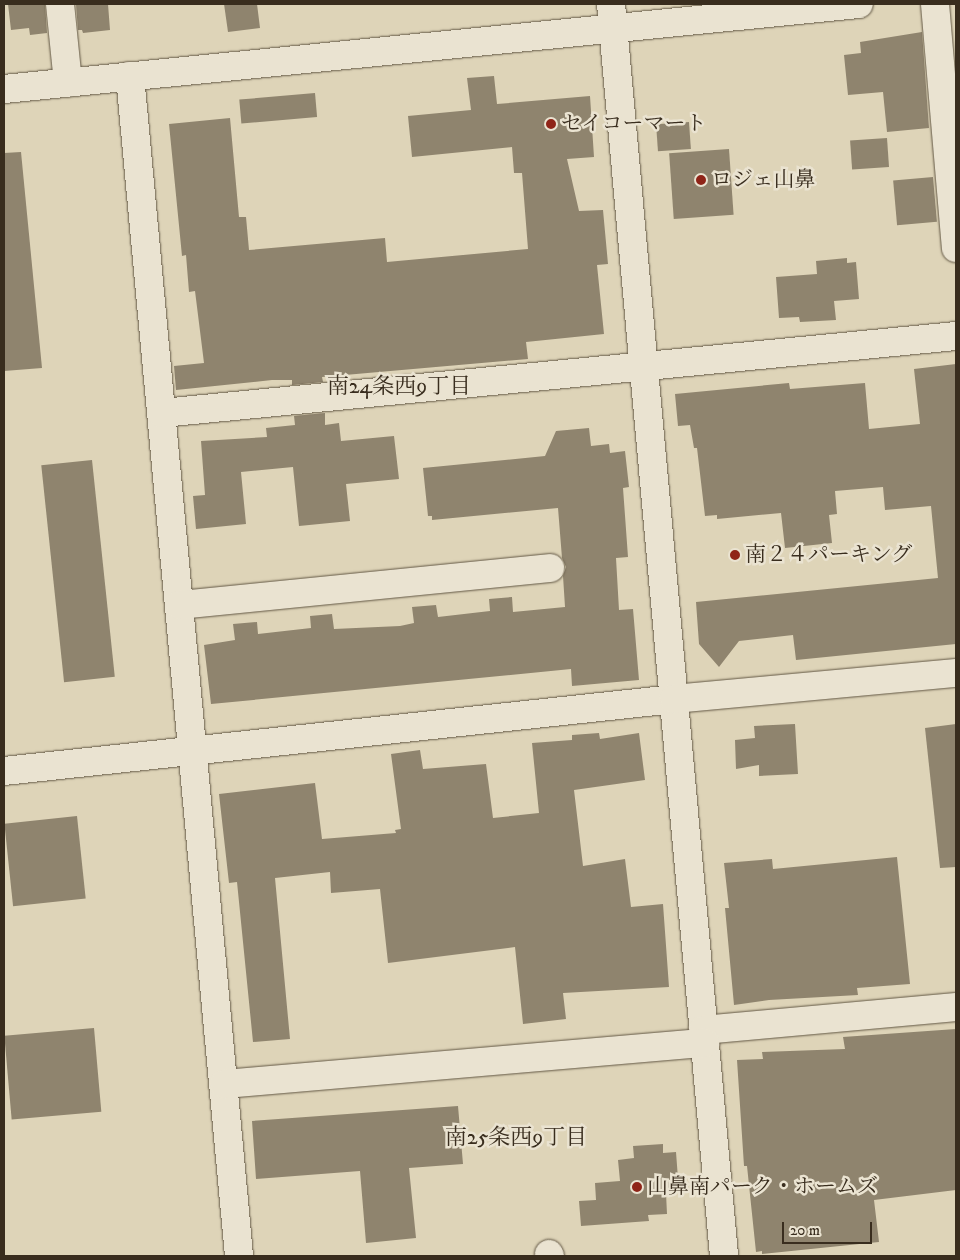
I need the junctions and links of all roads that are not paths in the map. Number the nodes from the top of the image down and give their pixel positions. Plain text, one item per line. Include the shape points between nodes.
1 (60, 4) edge
2 (859, 4) edge
3 (935, 4) edge
4 (612, 16) edge
5 (130, 76) junction
6 (68, 82) junction
7 (4, 89) edge
8 (956, 248) edge
9 (956, 336) edge
10 (644, 366) junction
11 (162, 413) junction
12 (550, 568) dead end
13 (180, 604) junction
14 (956, 673) edge
15 (674, 699) junction
16 (192, 753) junction
17 (4, 771) edge
18 (956, 1007) edge
19 (704, 1036) junction
20 (224, 1084) junction
21 (239, 1256) edge
22 (724, 1256) edge

1 - 6 street
2 - 4 street
3 - 8 street
4 - 5 street
4 - 10 street
5 - 6 street
5 - 11 street
6 - 7 street
9 - 10 street
10 - 11 street
10 - 15 street
11 - 13 street
12 - 13 street
13 - 16 street
14 - 15 street
15 - 16 street
15 - 19 street
16 - 17 street
16 - 20 street
18 - 19 street
19 - 20 street
19 - 22 street
20 - 21 street

